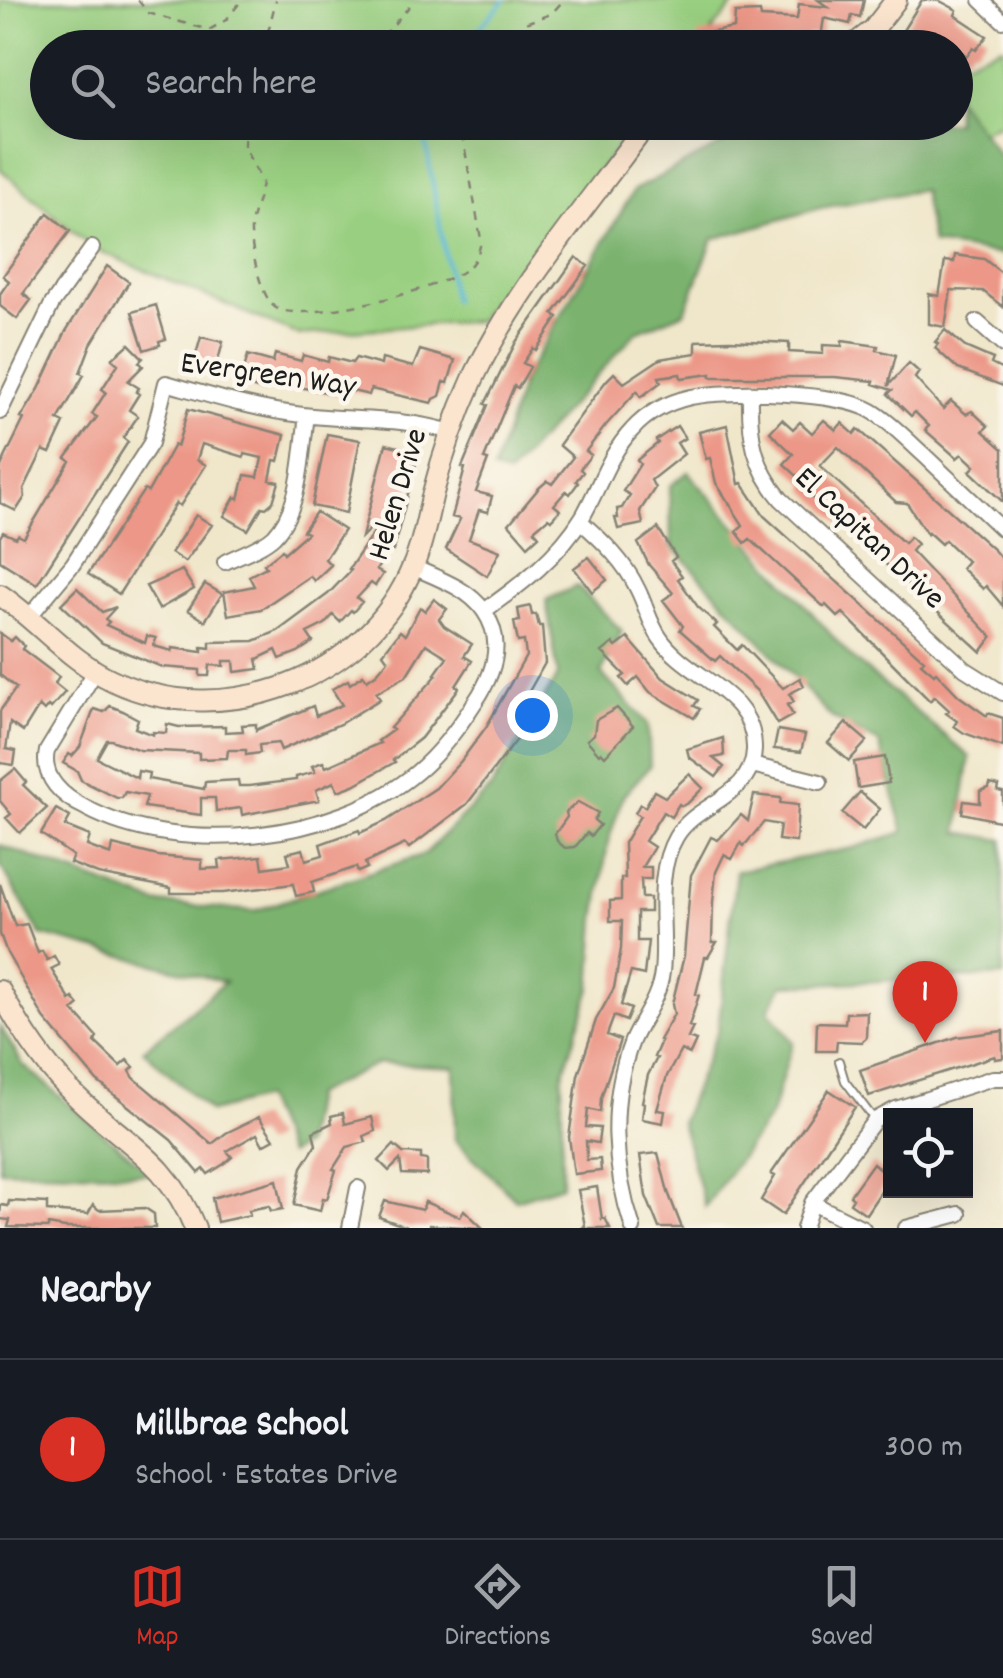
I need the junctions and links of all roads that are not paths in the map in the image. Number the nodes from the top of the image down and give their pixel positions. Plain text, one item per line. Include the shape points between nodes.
1 (896, 0) edge
2 (982, 0) edge
3 (1003, 21) edge
4 (873, 30) edge
5 (635, 140) edge
6 (92, 248) dead end
7 (977, 322) dead end
8 (1003, 344) edge
9 (4, 395) edge
10 (750, 395) junction
11 (0, 412) edge
12 (308, 416) junction
13 (450, 432) junction
14 (580, 521) junction
15 (1003, 530) edge
16 (225, 562) dead end
17 (413, 568) junction
18 (0, 595) edge
19 (484, 611) junction
20 (29, 617) junction
21 (95, 672) junction
22 (1003, 693) edge
23 (752, 765) junction
24 (820, 782) dead end
25 (0, 991) edge
26 (839, 1062) dead end
27 (1003, 1078) edge
28 (875, 1120) junction
29 (358, 1188) dead end
30 (812, 1203) junction
31 (959, 1214) dead end
32 (195, 1228) edge
33 (350, 1228) edge
34 (633, 1228) edge
35 (804, 1228) edge
36 (864, 1228) edge
37 (906, 1228) edge

1 - 4 street
2 - 3 street
5 - 13 street, Helen Drive via 504,323
6 - 9 street via 52,304
7 - 8 street
9 - 11 street
10 - 14 street via 690,397 651,414 622,440
10 - 15 street via 861,405
10 - 22 street, El Capitan Drive via 752,449 769,485 965,668
12 - 13 street, Evergreen Way via 404,421
12 - 16 street via 285,521 260,546
12 - 20 street, Evergreen Way via 166,382 150,443 74,564
13 - 17 street, Helen Drive
14 - 19 street via 551,558
14 - 23 street via 631,575 672,653 742,710 754,746
17 - 19 street via 460,590
17 - 21 street, Helen Drive via 363,639 291,685 238,699 188,700 142,692
18 - 20 street, Helen Drive
19 - 21 street via 496,649 494,668 435,755 375,800 267,833 144,829 102,816 65,794 46,772 47,751
20 - 21 street, Helen Drive
23 - 24 street
23 - 34 street via 732,791 688,822 668,855 662,976 628,1051 618,1103 619,1170
25 - 32 street via 57,1076 165,1173
26 - 28 lane
27 - 28 street
28 - 30 street
29 - 33 street
30 - 35 street
30 - 36 street
31 - 37 street

